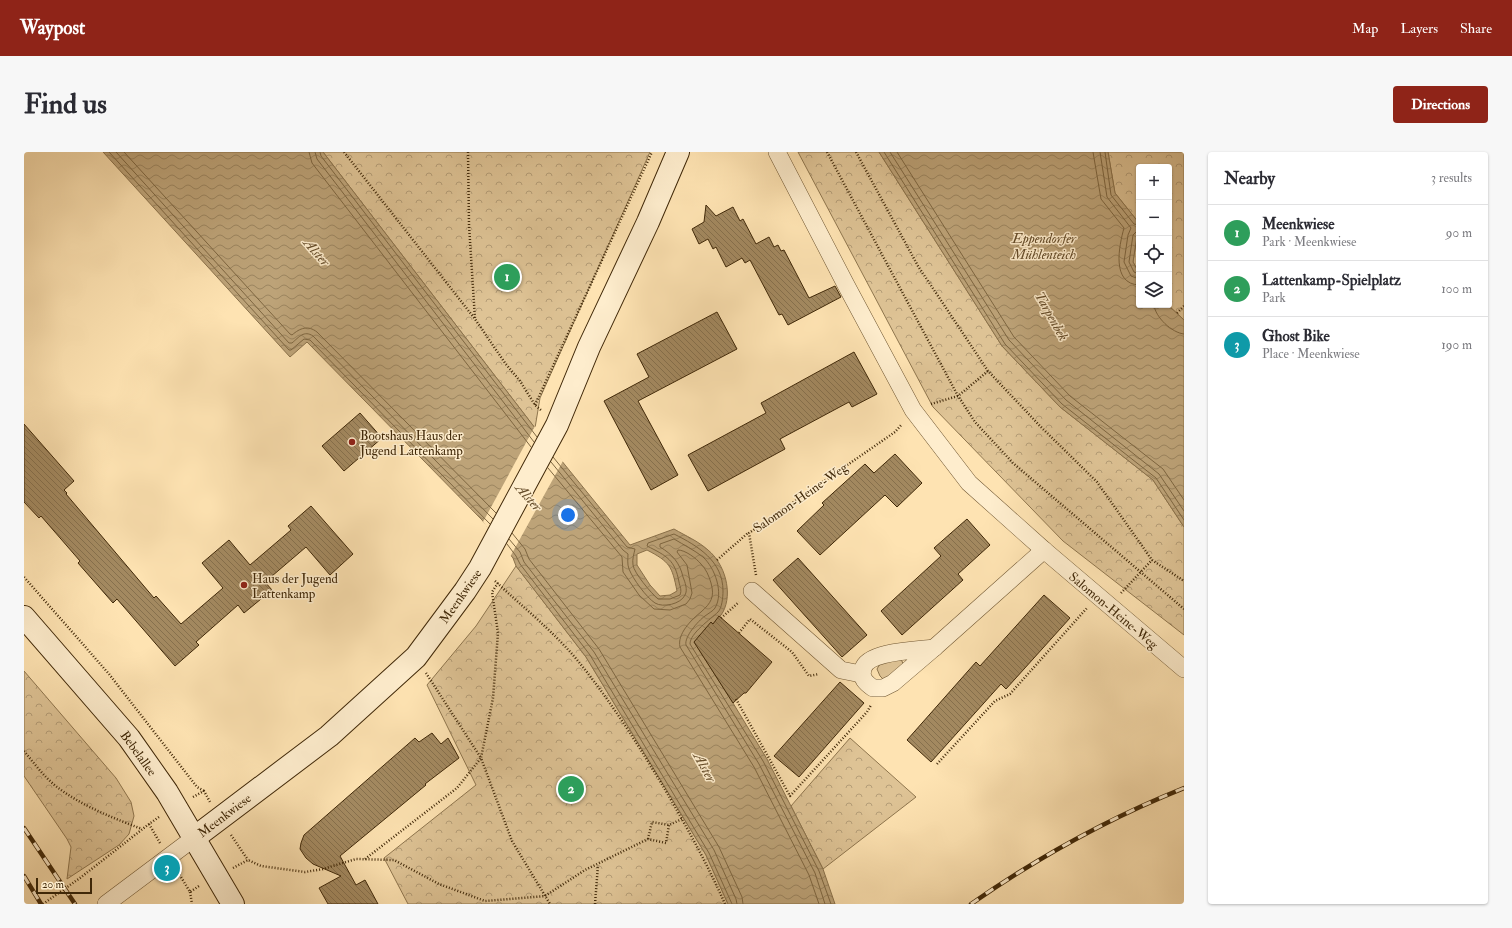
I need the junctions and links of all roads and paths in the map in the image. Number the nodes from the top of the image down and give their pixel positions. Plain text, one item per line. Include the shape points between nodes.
1 (344, 152) edge
2 (468, 152) edge
3 (652, 152) edge
4 (678, 152) edge
5 (777, 152) edge
6 (827, 152) edge
7 (856, 152) edge
8 (1183, 307) edge
9 (1177, 313) dead end
10 (475, 319) junction
11 (988, 370) junction
12 (958, 396) junction
13 (535, 405) junction
14 (912, 410) junction
15 (552, 434) junction
16 (749, 533) junction
17 (1044, 550) junction
18 (717, 560) dead end
19 (1152, 560) junction
20 (480, 568) junction
21 (1141, 573) junction
22 (24, 577) edge
23 (1184, 581) edge
24 (498, 583) junction
25 (752, 591) junction
26 (1103, 601) junction
27 (1184, 609) edge
28 (24, 617) edge
29 (721, 618) dead end
30 (739, 633) dead end
31 (934, 648) junction
32 (416, 657) junction
33 (1184, 669) edge
34 (841, 670) junction
35 (861, 674) junction
36 (883, 688) junction
37 (736, 700) dead end
38 (24, 751) edge
39 (481, 758) junction
40 (937, 764) dead end
41 (204, 791) dead end
42 (682, 819) junction
43 (149, 824) dead end
44 (669, 825) junction
45 (143, 829) junction
46 (194, 838) junction
47 (648, 839) junction
48 (364, 859) junction
49 (598, 864) junction
50 (217, 876) junction
51 (190, 892) dead end
52 (545, 896) junction
53 (43, 904) edge
54 (106, 904) edge
55 (192, 904) edge
56 (233, 904) edge
57 (550, 904) edge
58 (595, 904) edge
59 (725, 904) edge

1 - 10 path
2 - 10 path via 469,225
3 - 13 path
4 - 15 street, Meenkwiese
5 - 14 street, Salomon-Heine-Weg
6 - 12 path
7 - 11 path via 918,266
8 - 9 path
10 - 13 path
11 - 12 path
11 - 19 path via 1097,482
12 - 14 path
12 - 21 path via 975,422 1013,464
13 - 15 path
14 - 16 path, Salomon-Heine-Weg via 895,432
14 - 17 street, Salomon-Heine-Weg via 969,483
15 - 20 street, Meenkwiese
16 - 18 path
16 - 25 path, Salomon-Heine-Weg via 757,581
17 - 26 street, Salomon-Heine-Weg
17 - 31 street
19 - 21 path
19 - 23 path
20 - 24 path
20 - 32 street, Meenkwiese
21 - 26 path
21 - 27 path
22 - 41 path via 108,674 197,787
24 - 39 path via 492,592 498,633 492,698
24 - 42 path via 578,660 643,752
25 - 29 path
25 - 34 street
26 - 33 street, Salomon-Heine-Weg
26 - 40 path via 1010,694 995,701
28 - 46 street, Bebelallee via 129,738 167,792
30 - 34 path via 750,619 792,652 809,676
31 - 35 street via 876,657 864,665
31 - 36 street via 893,683
32 - 39 path
32 - 46 street, Meenkwiese via 329,736
34 - 35 street
35 - 36 street via 865,682 873,688
36 - 37 path via 867,712 790,796
38 - 45 path via 51,782 79,802
39 - 48 path via 457,788
39 - 52 path via 512,842
42 - 44 path
42 - 59 path
43 - 45 path
44 - 47 path via 652,822
44 - 47 path via 666,843
45 - 53 path
46 - 50 street, Bebelallee
46 - 54 street, Meenkwiese
47 - 49 path
48 - 50 path via 305,872 261,866 248,860
48 - 52 path via 394,860 439,884 485,901
49 - 52 path
49 - 58 path
50 - 56 street, Bebelallee
51 - 55 path
52 - 57 path

